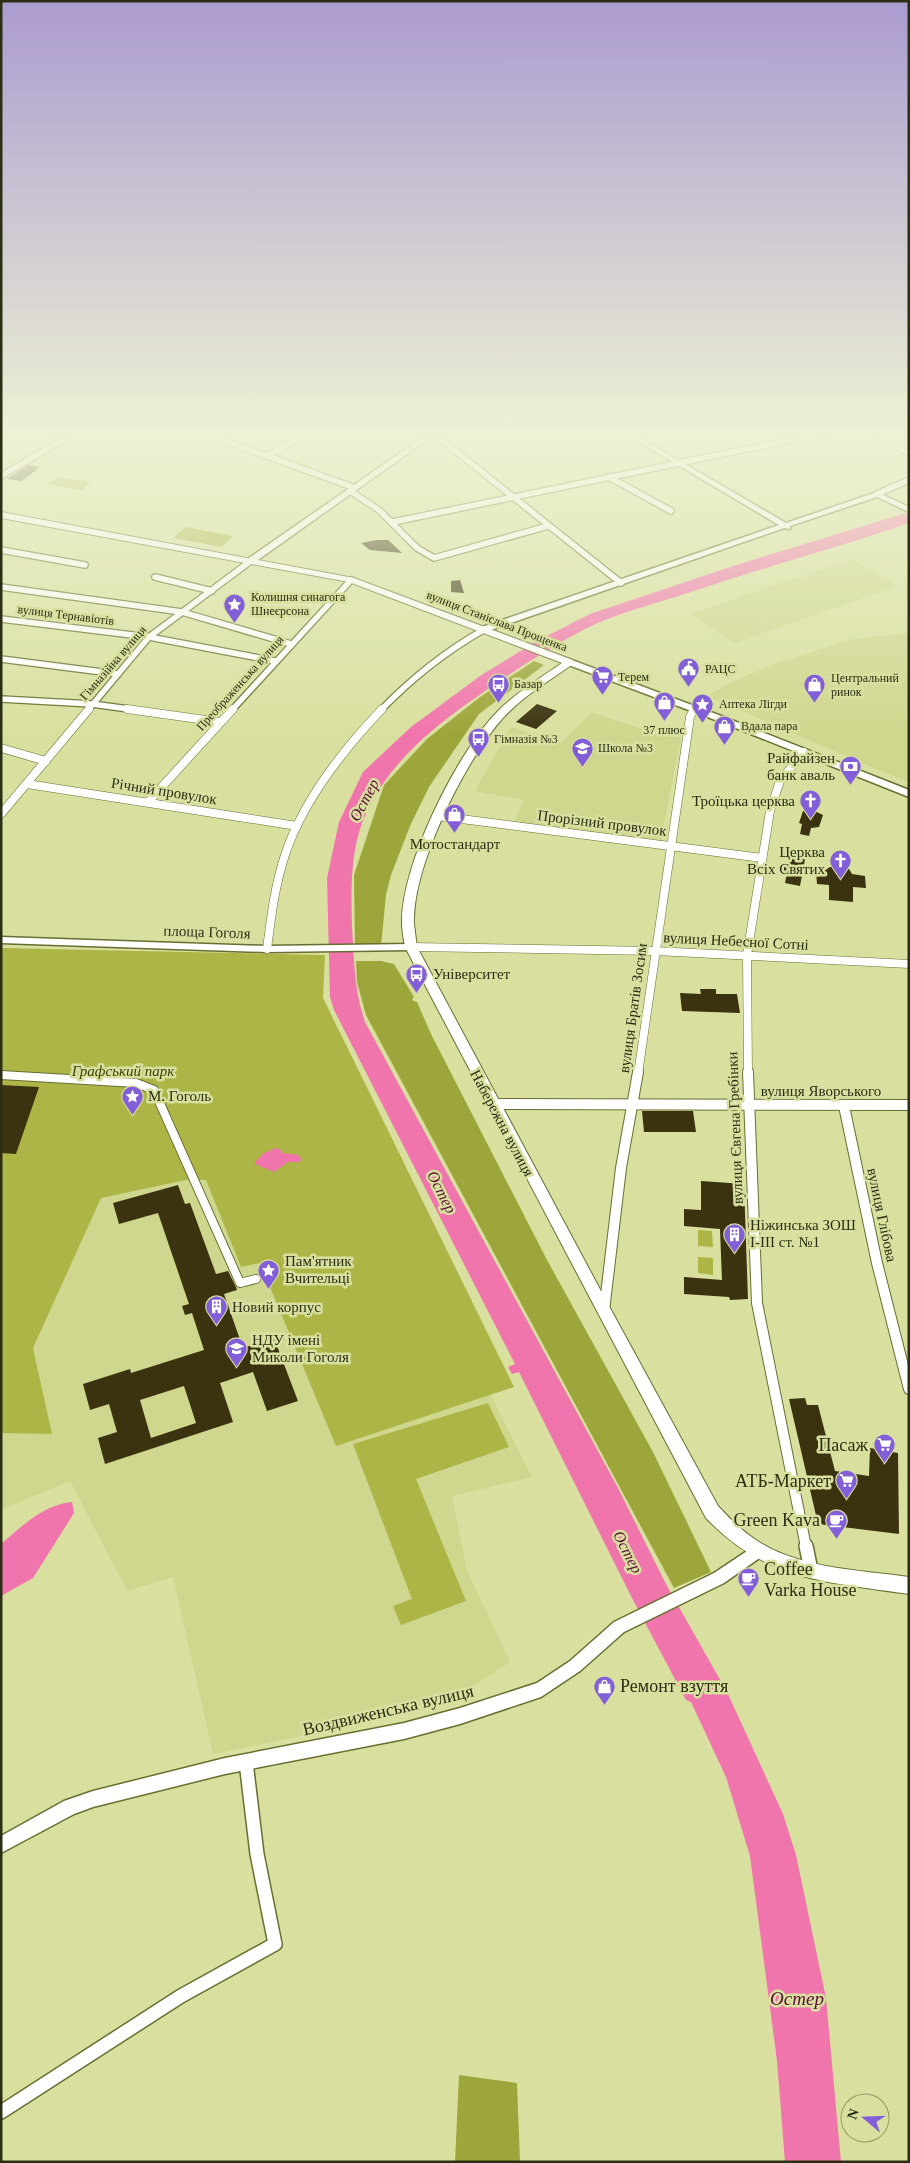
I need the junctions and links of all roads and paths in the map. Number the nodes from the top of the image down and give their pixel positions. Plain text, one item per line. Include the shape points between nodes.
1 (90, 531) edge
2 (294, 531) edge
3 (401, 531) edge
4 (531, 531) edge
5 (554, 531) edge
6 (775, 531) edge
7 (1, 550) edge
8 (441, 557) joint
9 (252, 560) junction
10 (85, 565) dead end
11 (155, 577) dead end
12 (351, 580) junction
13 (621, 582) junction
14 (1, 587) edge
15 (212, 591) junction
16 (182, 612) junction
17 (1, 618) edge
18 (485, 630) junction
19 (149, 636) junction
20 (291, 644) junction
21 (552, 656) joint
22 (1, 659) edge
23 (275, 661) junction
24 (569, 662) junction
25 (118, 674) junction
26 (1, 699) edge
27 (92, 704) junction
28 (694, 709) junction
29 (220, 722) junction
30 (1, 748) edge
31 (804, 752) junction
32 (46, 761) junction
33 (27, 784) junction
34 (909, 794) edge
35 (148, 802) junction
36 (1, 814) edge
37 (438, 816) junction
38 (297, 826) junction
39 (671, 846) junction
40 (762, 858) junction
41 (1, 940) edge
42 (411, 947) junction
43 (267, 949) junction
44 (655, 951) junction
45 (747, 955) junction
46 (909, 964) edge
47 (1, 1075) edge
48 (493, 1104) junction
49 (633, 1105) junction
50 (909, 1105) edge
51 (750, 1106) junction
52 (844, 1106) junction
53 (256, 1279) dead end
54 (604, 1313) junction
55 (909, 1389) edge
56 (756, 1552) junction
57 (811, 1570) junction
58 (909, 1586) edge
59 (246, 1762) junction
60 (1, 1845) edge
61 (1, 2112) edge

1 - 9 main road, вулиця Станіслава Прощенка
2 - 9 street, Гімназійна вулиця
3 - 8 street via 428,556
4 - 8 street
5 - 13 street
6 - 13 street
7 - 10 street
9 - 12 main road, вулиця Станіслава Прощенка
9 - 15 street, Гімназійна вулиця
11 - 15 street
12 - 18 main road, вулиця Станіслава Прощенка
12 - 20 street, Преображенська вулиця
13 - 18 street
14 - 16 street
15 - 16 street, Гімназійна вулиця
16 - 19 street, Гімназійна вулиця
16 - 20 street
17 - 19 street, вулиця Тернавіотів
18 - 21 main road, вулиця Станіслава Прощенка
18 - 38 street via 434,660 400,690 349,748
19 - 23 street, вулиця Тернавіотів
19 - 25 street, Гімназійна вулиця
20 - 23 street, Преображенська вулиця
21 - 24 main road, вулиця Станіслава Прощенка
22 - 25 street
23 - 29 street, Преображенська вулиця
24 - 28 main road, вулиця Станіслава Прощенка
24 - 37 main road, Набережна вулиця via 492,724
25 - 27 street, Гімназійна вулиця
26 - 27 street
27 - 29 street
27 - 32 street, Гімназійна вулиця
28 - 31 main road, вулиця Станіслава Прощенка
28 - 39 street, вулиця Братів Зосим via 690,717
29 - 35 street, Преображенська вулиця
30 - 32 street
31 - 34 main road, вулиця Станіслава Прощенка
31 - 40 street, вулиця Євгена Гребінки via 778,786 770,810
32 - 33 street, Гімназійна вулиця
33 - 35 street, Річний провулок
33 - 36 street, Гімназійна вулиця
35 - 38 street, Річний провулок
37 - 39 street, Прорізний провулок
37 - 42 main road, Набережна вулиця via 410,898
38 - 43 street via 276,885
39 - 40 street, Прорізний провулок
39 - 44 street, вулиця Братів Зосим
40 - 45 street, вулиця Євгена Гребінки
41 - 43 street, площа Гоголя
42 - 43 street, площа Гоголя
42 - 44 street, вулиця Небесної Сотні
42 - 48 main road, Набережна вулиця
44 - 45 street, вулиця Небесної Сотні
44 - 49 street, вулиця Братів Зосим
45 - 46 street, вулиця Небесної Сотні
45 - 51 street, вулиця Євгена Гребінки
47 - 53 street via 136,1083 154,1090 240,1283
48 - 49 street, вулиця Яворського
48 - 54 main road, Набережна вулиця
49 - 51 street, вулиця Яворського
49 - 54 street, вулиця Братів Зосим via 621,1168
50 - 52 street, вулиця Яворського
51 - 52 street, вулиця Яворського
51 - 57 street, вулиця Євгена Гребінки via 757,1303
52 - 55 street, вулиця Глібова via 877,1263
54 - 56 main road, Набережна вулиця via 712,1512 735,1537
56 - 57 main road, Набережна вулиця
56 - 59 street, Воздвиженська вулиця via 719,1578 619,1627 575,1666 541,1689 404,1731
57 - 58 main road, Набережна вулиця
59 - 60 street, Воздвиженська вулиця via 70,1807
59 - 61 street via 257,1854 275,1944 181,1996

